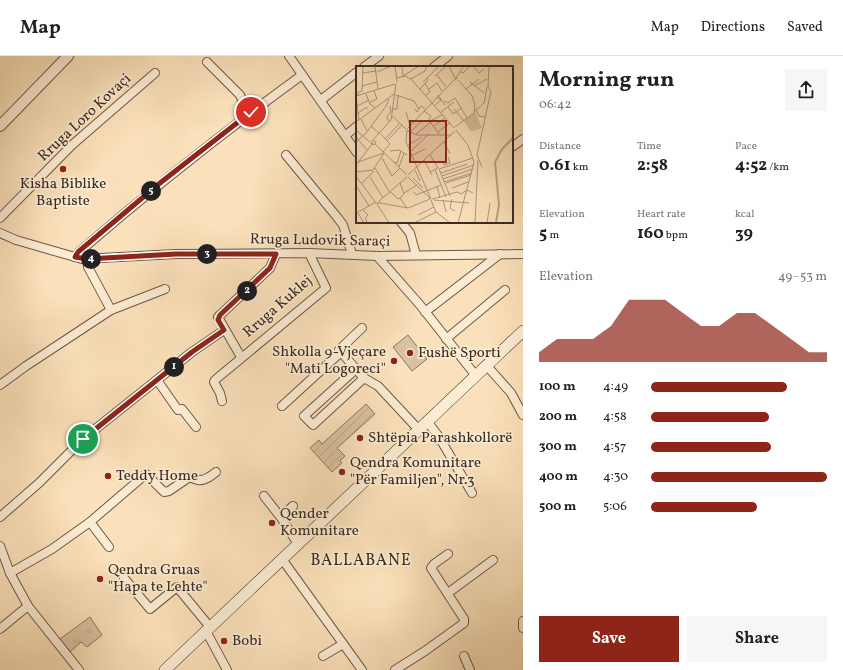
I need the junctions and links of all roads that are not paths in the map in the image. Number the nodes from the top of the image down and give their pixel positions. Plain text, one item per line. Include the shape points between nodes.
1 (68, 56) edge
2 (379, 56) edge
3 (448, 56) edge
4 (293, 57) edge
5 (207, 62) dead end
6 (365, 66) edge
7 (435, 66) edge
8 (155, 73) dead end
9 (356, 73) edge
10 (302, 74) junction
11 (321, 100) junction
12 (248, 114) junction
13 (0, 126) edge
14 (356, 127) edge
15 (346, 135) junction
16 (523, 139) edge
17 (513, 146) edge
18 (356, 151) edge
19 (286, 155) dead end
20 (0, 218) edge
21 (406, 224) edge
22 (0, 233) edge
23 (309, 253) junction
24 (276, 254) junction
25 (352, 254) junction
26 (500, 254) junction
27 (523, 254) edge
28 (416, 255) junction
29 (377, 256) junction
30 (75, 257) junction
31 (87, 259) junction
32 (165, 289) dead end
33 (505, 290) dead end
34 (111, 310) junction
35 (425, 312) junction
36 (362, 328) dead end
37 (224, 330) junction
38 (523, 331) edge
39 (446, 339) junction
40 (341, 352) junction
41 (241, 358) junction
42 (486, 366) junction
43 (356, 369) junction
44 (476, 376) junction
45 (364, 378) junction
46 (157, 380) junction
47 (0, 385) edge
48 (222, 401) dead end
49 (282, 406) dead end
50 (523, 415) edge
51 (427, 421) junction
52 (196, 427) dead end
53 (419, 430) junction
54 (216, 472) dead end
55 (472, 493) dead end
56 (264, 496) dead end
57 (293, 506) dead end
58 (0, 517) edge
59 (281, 517) junction
60 (90, 522) junction
61 (298, 544) junction
62 (0, 546) edge
63 (109, 546) dead end
64 (448, 554) dead end
65 (282, 559) junction
66 (493, 560) dead end
67 (10, 573) junction
68 (124, 578) dead end
69 (448, 593) junction
70 (28, 606) junction
71 (523, 621) edge
72 (523, 628) edge
73 (0, 629) edge
74 (208, 629) junction
75 (343, 644) junction
76 (323, 656) dead end
77 (464, 656) dead end
78 (79, 670) edge
79 (165, 670) edge
80 (227, 670) edge
81 (362, 670) edge
82 (395, 670) edge
83 (470, 670) edge

1 - 13 street
2 - 6 street
3 - 7 street
4 - 10 street
5 - 12 street via 240,95
8 - 20 street, Rruga Loro Kovaçi via 72,145
9 - 11 street
10 - 11 street
10 - 12 street
11 - 15 street
12 - 30 street via 160,183
14 - 15 street
15 - 18 street
16 - 17 street
19 - 25 street via 337,217
21 - 28 street via 414,242
22 - 30 street, Rruga Ludovik Saraçi
23 - 24 street, Rruga Ludovik Saraçi
23 - 25 street, Rruga Ludovik Saraçi
23 - 41 street, Rruga Kuklej via 326,288
24 - 31 street, Rruga Ludovik Saraçi via 176,254
24 - 37 street via 270,268 220,315 218,320
25 - 29 street, Rruga Ludovik Saraçi
26 - 27 street, Rruga Ludovik Saraçi
26 - 28 street, Rruga Ludovik Saraçi
26 - 35 street
28 - 29 street, Rruga Ludovik Saraçi
29 - 35 street
30 - 31 street, Rruga Ludovik Saraçi
31 - 34 street via 88,266
32 - 34 street
33 - 39 street
34 - 47 street
35 - 39 street
36 - 40 street via 339,350
37 - 41 street, Rruga Kuklej
37 - 46 street
38 - 42 main road
39 - 44 street
40 - 43 street
40 - 49 street
41 - 48 street, Rruga Kuklej via 214,382
42 - 44 main road
42 - 50 street via 512,393
43 - 45 street
43 - 45 street via 304,416 313,425
44 - 51 main road
45 - 53 street via 378,386
46 - 52 street via 178,410 182,409
46 - 58 street via 83,439 39,484
51 - 53 main road
51 - 55 street
53 - 61 main road
54 - 60 street via 201,480 188,478 164,492 146,474
56 - 59 street
57 - 59 street
59 - 61 street
60 - 63 street
60 - 67 street via 52,549
61 - 65 main road
62 - 67 street
64 - 69 street via 432,568
65 - 74 main road
65 - 75 street
66 - 69 street
67 - 70 street
68 - 74 street via 150,609 176,587
69 - 82 street via 464,623
70 - 73 street
70 - 78 street
71 - 72 street
74 - 79 main road
74 - 80 street
75 - 76 street
75 - 81 street
77 - 83 street

